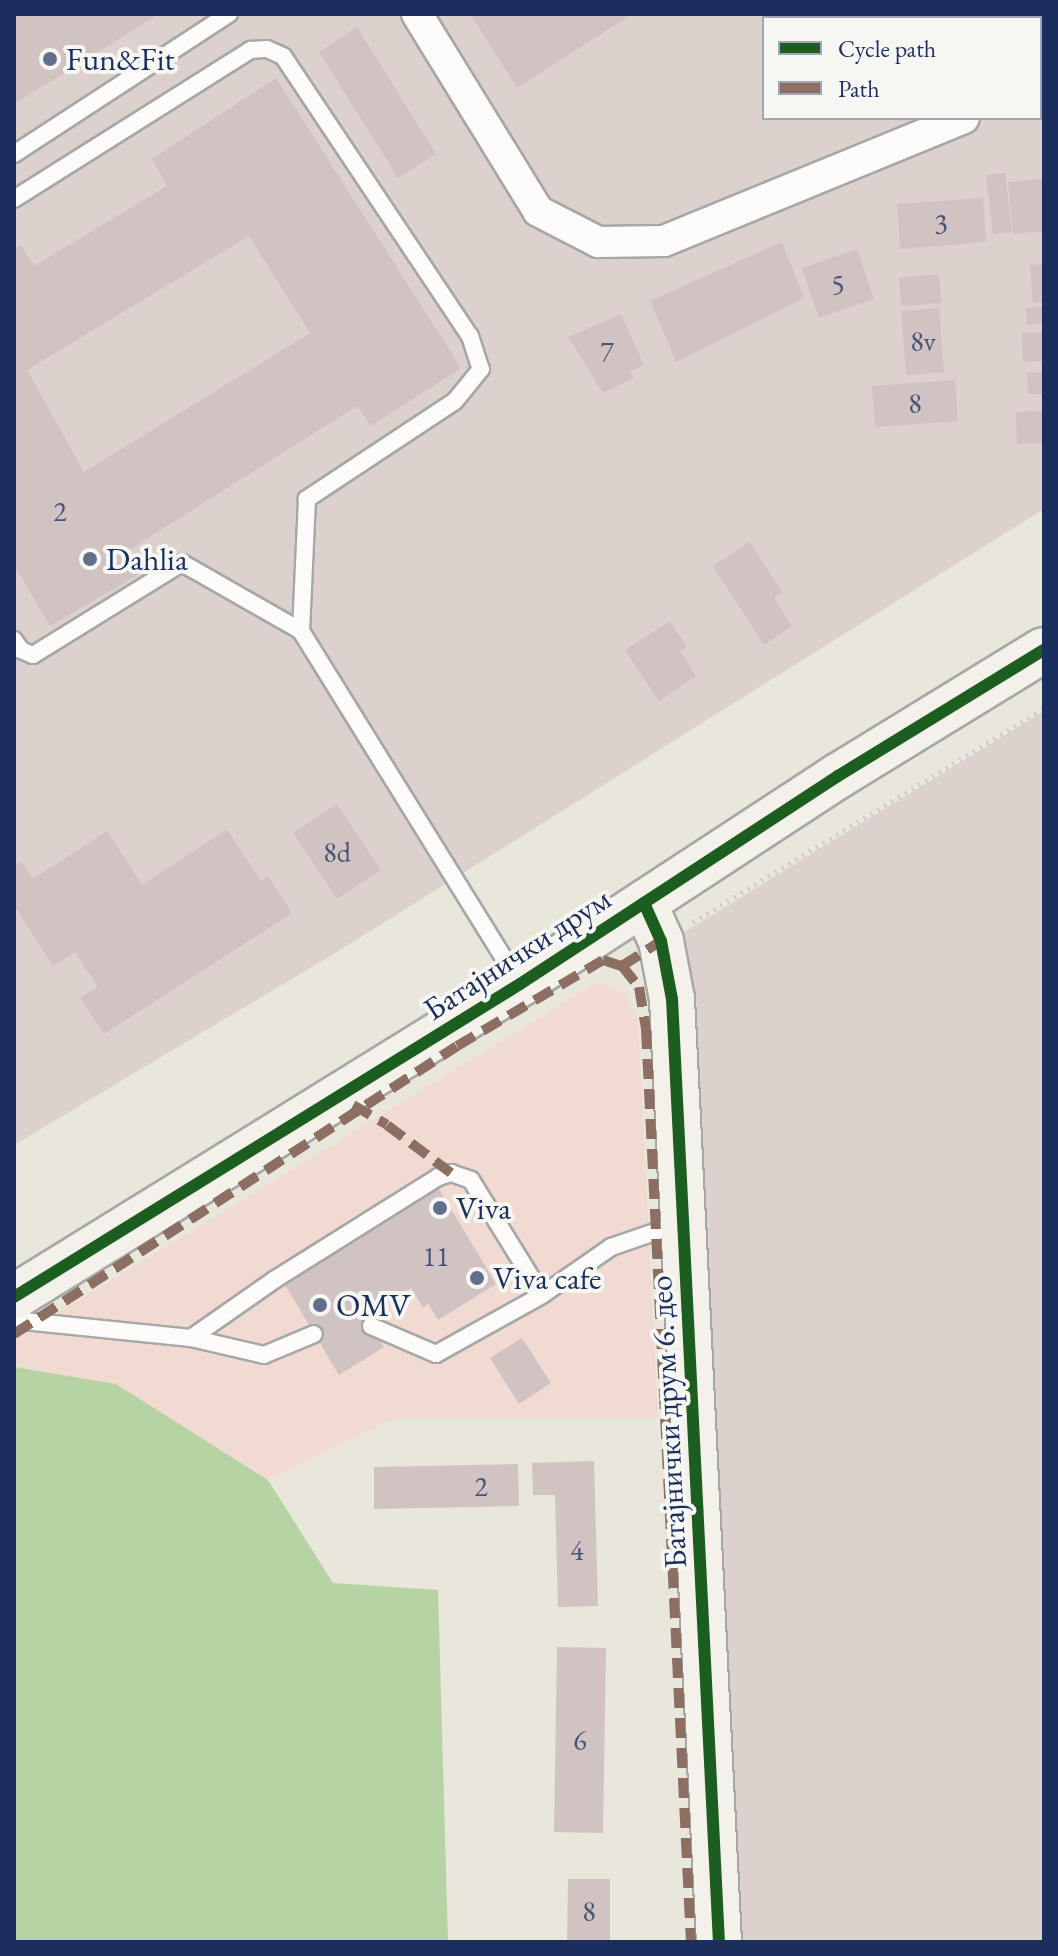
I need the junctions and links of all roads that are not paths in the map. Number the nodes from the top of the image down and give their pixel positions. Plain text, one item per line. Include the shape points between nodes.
1 (229, 14) edge
2 (417, 14) edge
3 (959, 120) edge
4 (14, 154) edge
5 (14, 199) edge
6 (301, 631) junction
7 (14, 640) edge
8 (1044, 650) edge
9 (653, 922) junction
10 (520, 984) junction
11 (684, 1222) junction
12 (542, 1295) junction
13 (14, 1297) edge
14 (14, 1320) edge
15 (371, 1326) dead end
16 (314, 1334) dead end
17 (191, 1338) junction
18 (719, 1942) edge

1 - 4 lane
2 - 3 street via 538,211 598,242 664,241
5 - 6 lane via 251,50 267,49 283,56 470,336 481,369 455,401 307,499
6 - 7 lane via 182,563 33,655
6 - 10 lane
8 - 9 main road, Батајнички друм via 838,776
9 - 10 main road, Батајнички друм
9 - 11 main road, Батајнички друм 6. део via 672,999
10 - 13 main road, Батајнички друм
11 - 12 lane via 611,1247
11 - 18 main road, Батајнички друм 6. део
12 - 15 lane via 436,1354
12 - 17 lane via 471,1180 451,1173 287,1272
14 - 17 lane
16 - 17 lane via 264,1355

